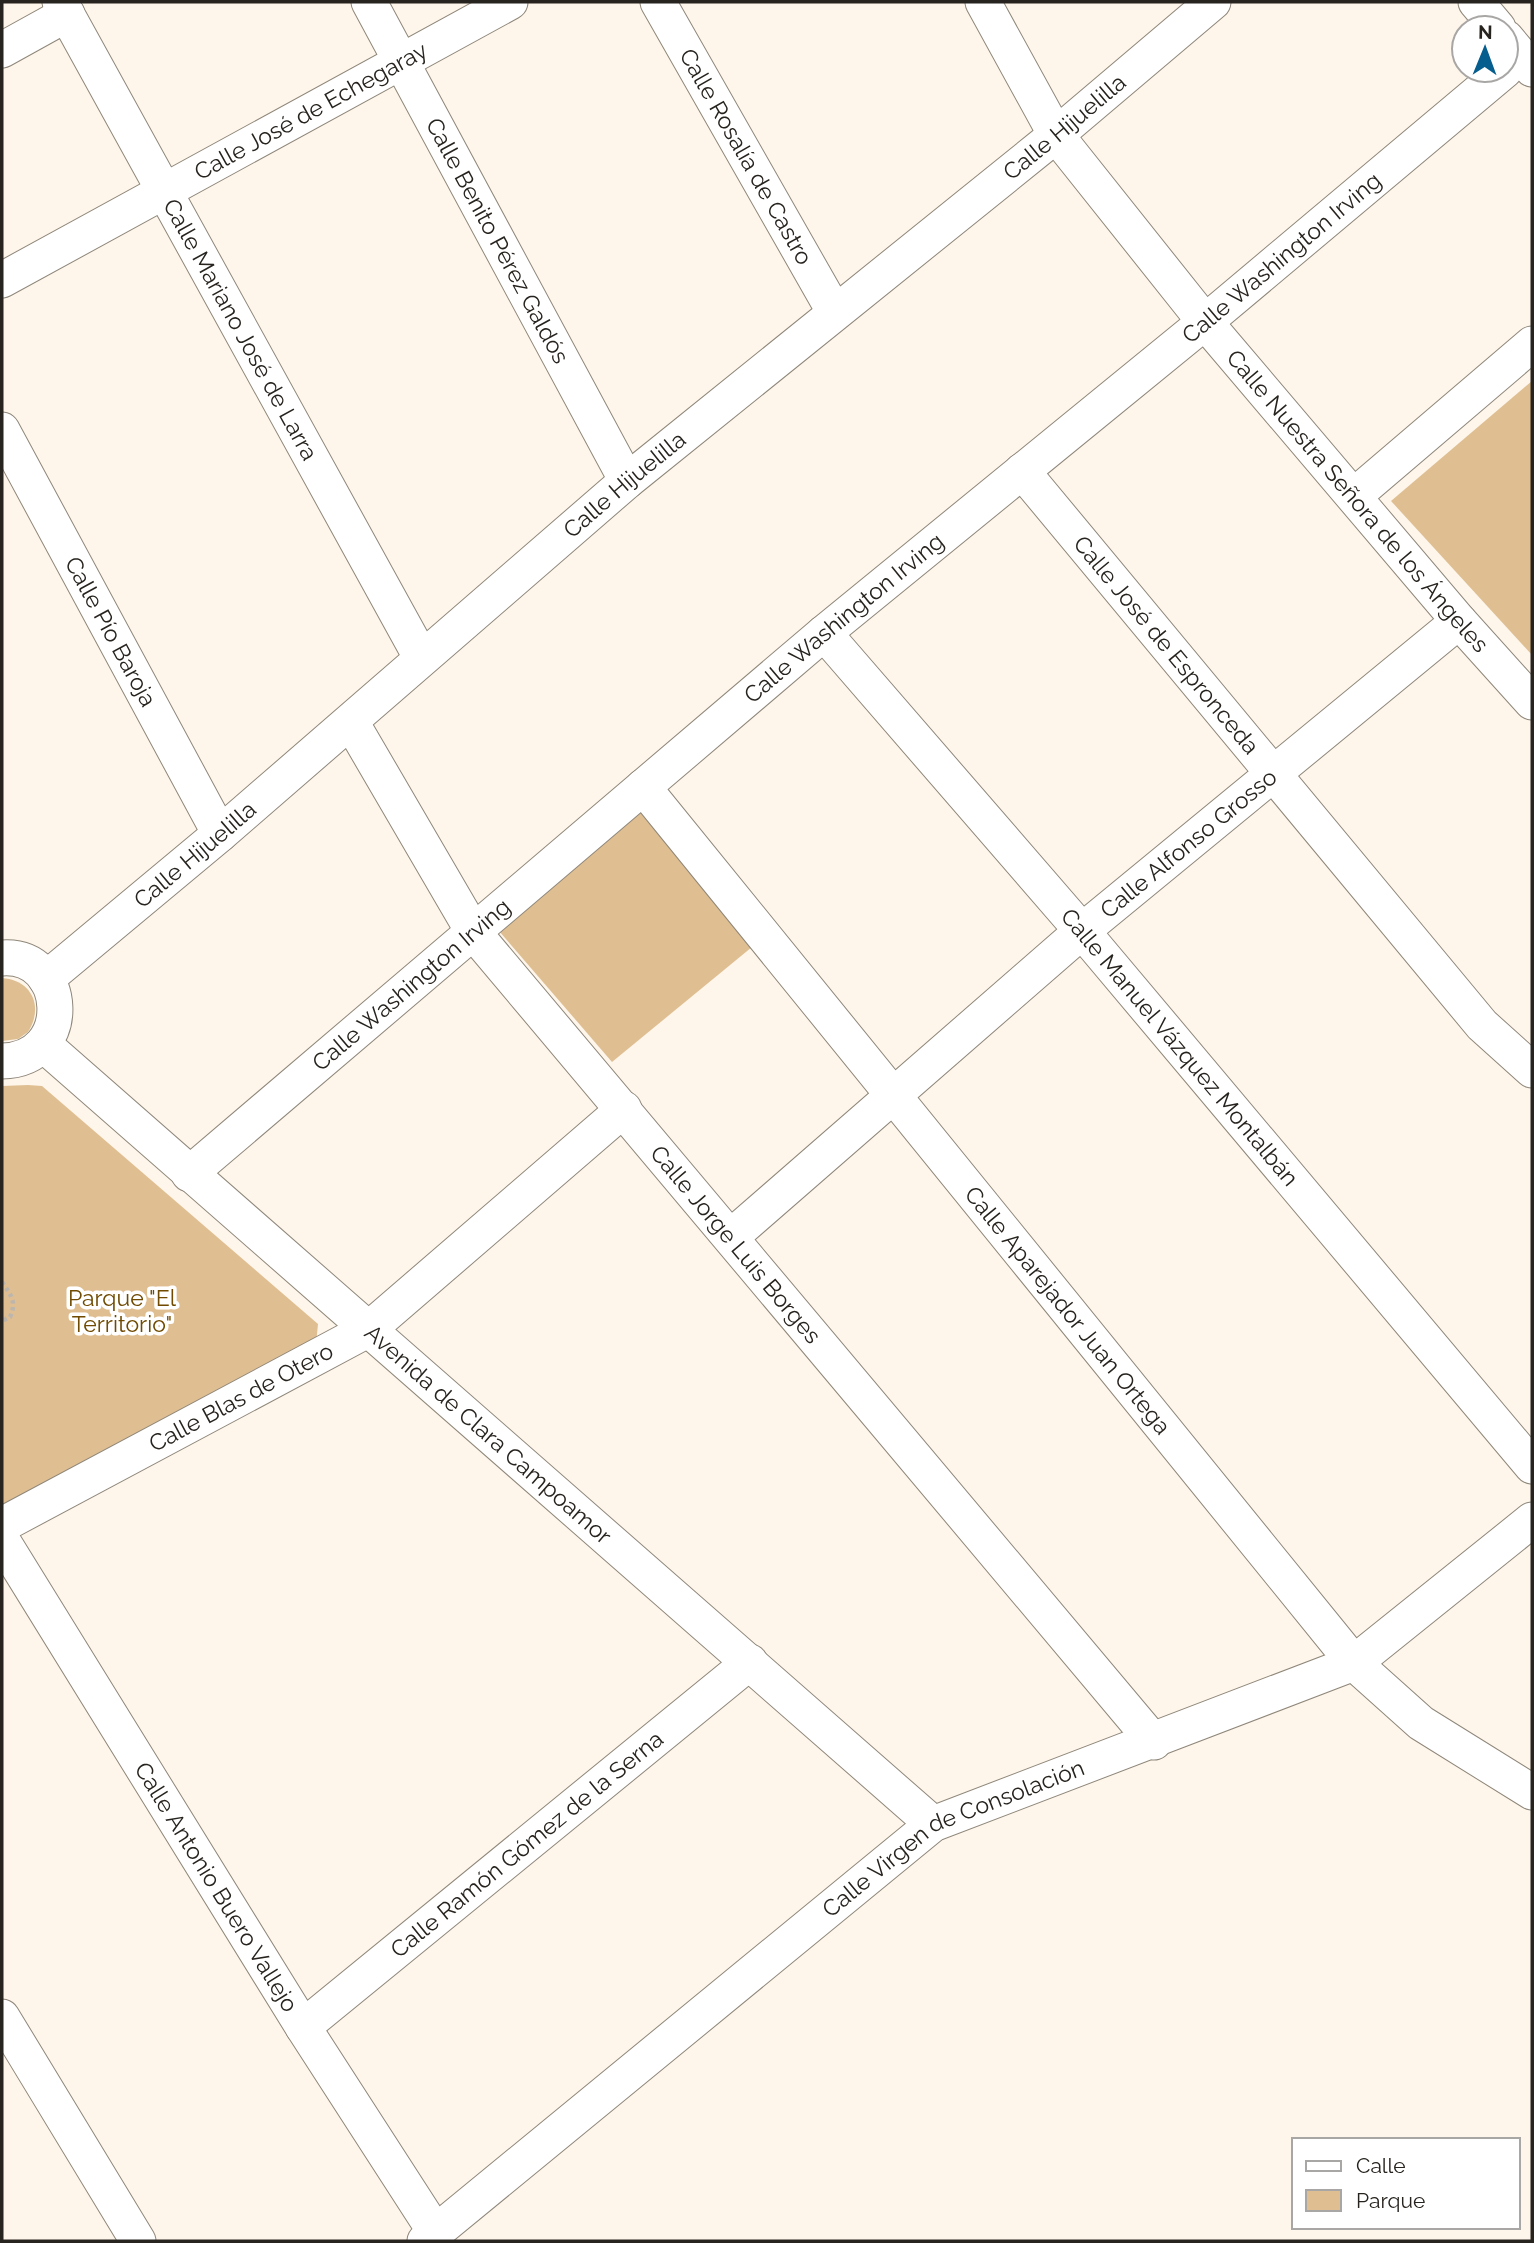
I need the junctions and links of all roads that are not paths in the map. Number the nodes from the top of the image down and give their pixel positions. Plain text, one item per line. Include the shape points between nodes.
1 (369, 2) edge
2 (510, 2) edge
3 (658, 2) edge
4 (983, 2) edge
5 (1213, 2) edge
6 (64, 8) edge
7 (2, 50) edge
8 (402, 61) junction
9 (1486, 84) edge
10 (1056, 135) junction
11 (166, 190) junction
12 (2, 280) edge
13 (834, 311) junction
14 (1205, 322) junction
15 (1532, 344) edge
16 (2, 430) edge
17 (1022, 471) junction
18 (627, 481) junction
19 (1354, 496) junction
20 (1458, 621) junction
21 (824, 633) junction
22 (421, 657) junction
23 (1532, 702) edge
24 (351, 722) junction
25 (1274, 772) junction
26 (643, 787) junction
27 (220, 834) junction
28 (1082, 931) junction
29 (474, 933) junction
30 (2, 958) edge
31 (46, 979) junction
32 (43, 1044) junction
33 (2, 1061) edge
34 (1532, 1070) edge
35 (894, 1098) junction
36 (624, 1109) junction
37 (189, 1174) junction
38 (732, 1236) junction
39 (369, 1329) junction
40 (1532, 1466) edge
41 (1532, 1520) edge
42 (2, 1525) edge
43 (2, 1540) edge
44 (750, 1662) junction
45 (1354, 1663) junction
46 (1154, 1742) junction
47 (1532, 1791) edge
48 (933, 1824) junction
49 (2, 2017) edge
50 (303, 2027) junction
51 (430, 2237) edge
52 (138, 2241) edge

1 - 8 street, Calle Benito Pérez Galdós
2 - 8 street, Calle José de Echegaray
3 - 13 street, Calle Rosalía de Castro
4 - 10 street, Calle Nuestra Señora de los Ángeles
5 - 10 street, Calle Hijuelilla
6 - 7 street
6 - 11 street, Calle Mariano José de Larra
8 - 11 street, Calle José de Echegaray
8 - 18 street, Calle Benito Pérez Galdós
9 - 14 street, Calle Washington Irving
10 - 13 street, Calle Hijuelilla
10 - 14 street, Calle Nuestra Señora de los Ángeles
11 - 12 street, Calle José de Echegaray
11 - 22 street, Calle Mariano José de Larra
13 - 18 street, Calle Hijuelilla
14 - 17 street, Calle Washington Irving
14 - 19 street, Calle Nuestra Señora de los Ángeles
15 - 19 street
16 - 27 street, Calle Pío Baroja
17 - 21 street, Calle Washington Irving
17 - 25 street, Calle José de Espronceda
18 - 22 street, Calle Hijuelilla
19 - 20 street, Calle Nuestra Señora de los Ángeles
20 - 23 street, Calle Nuestra Señora de los Ángeles
20 - 25 street, Calle Alfonso Grosso
21 - 26 street, Calle Washington Irving
21 - 28 street, Calle Manuel Vázquez Montalbán
22 - 24 street, Calle Hijuelilla
24 - 27 street, Calle Hijuelilla
24 - 29 street, Calle Jorge Luis Borges
25 - 28 street, Calle Alfonso Grosso
25 - 34 street, Calle José de Espronceda via 1482,1025
26 - 29 street, Calle Washington Irving
26 - 35 street, Calle Aparejador Juan Ortega
27 - 31 street, Calle Hijuelilla
28 - 35 street, Calle Alfonso Grosso
28 - 40 street, Calle Manuel Vázquez Montalbán
29 - 36 street, Calle Jorge Luis Borges
29 - 37 street, Calle Washington Irving
30 - 31 street via 22,961
31 - 32 street via 56,1013
32 - 33 street via 30,1055
32 - 37 street, Avenida de Clara Campoamor
35 - 38 street, Calle Alfonso Grosso
35 - 45 street, Calle Aparejador Juan Ortega
36 - 38 street, Calle Jorge Luis Borges
36 - 39 street, Calle Blas de Otero
37 - 39 street, Avenida de Clara Campoamor
38 - 46 street, Calle Jorge Luis Borges
39 - 42 street, Calle Blas de Otero
39 - 44 street, Avenida de Clara Campoamor
41 - 45 street, Calle Virgen de Consolación
43 - 50 street, Calle Antonio Buero Vallejo
44 - 48 street, Avenida de Clara Campoamor
44 - 50 street, Calle Ramón Gómez de la Serna
45 - 46 street, Calle Virgen de Consolación
45 - 47 street, Calle Aparejador Juan Ortega via 1421,1723
46 - 48 street, Calle Virgen de Consolación
48 - 51 street, Calle Virgen de Consolación
49 - 52 street
50 - 51 street, Calle Antonio Buero Vallejo

